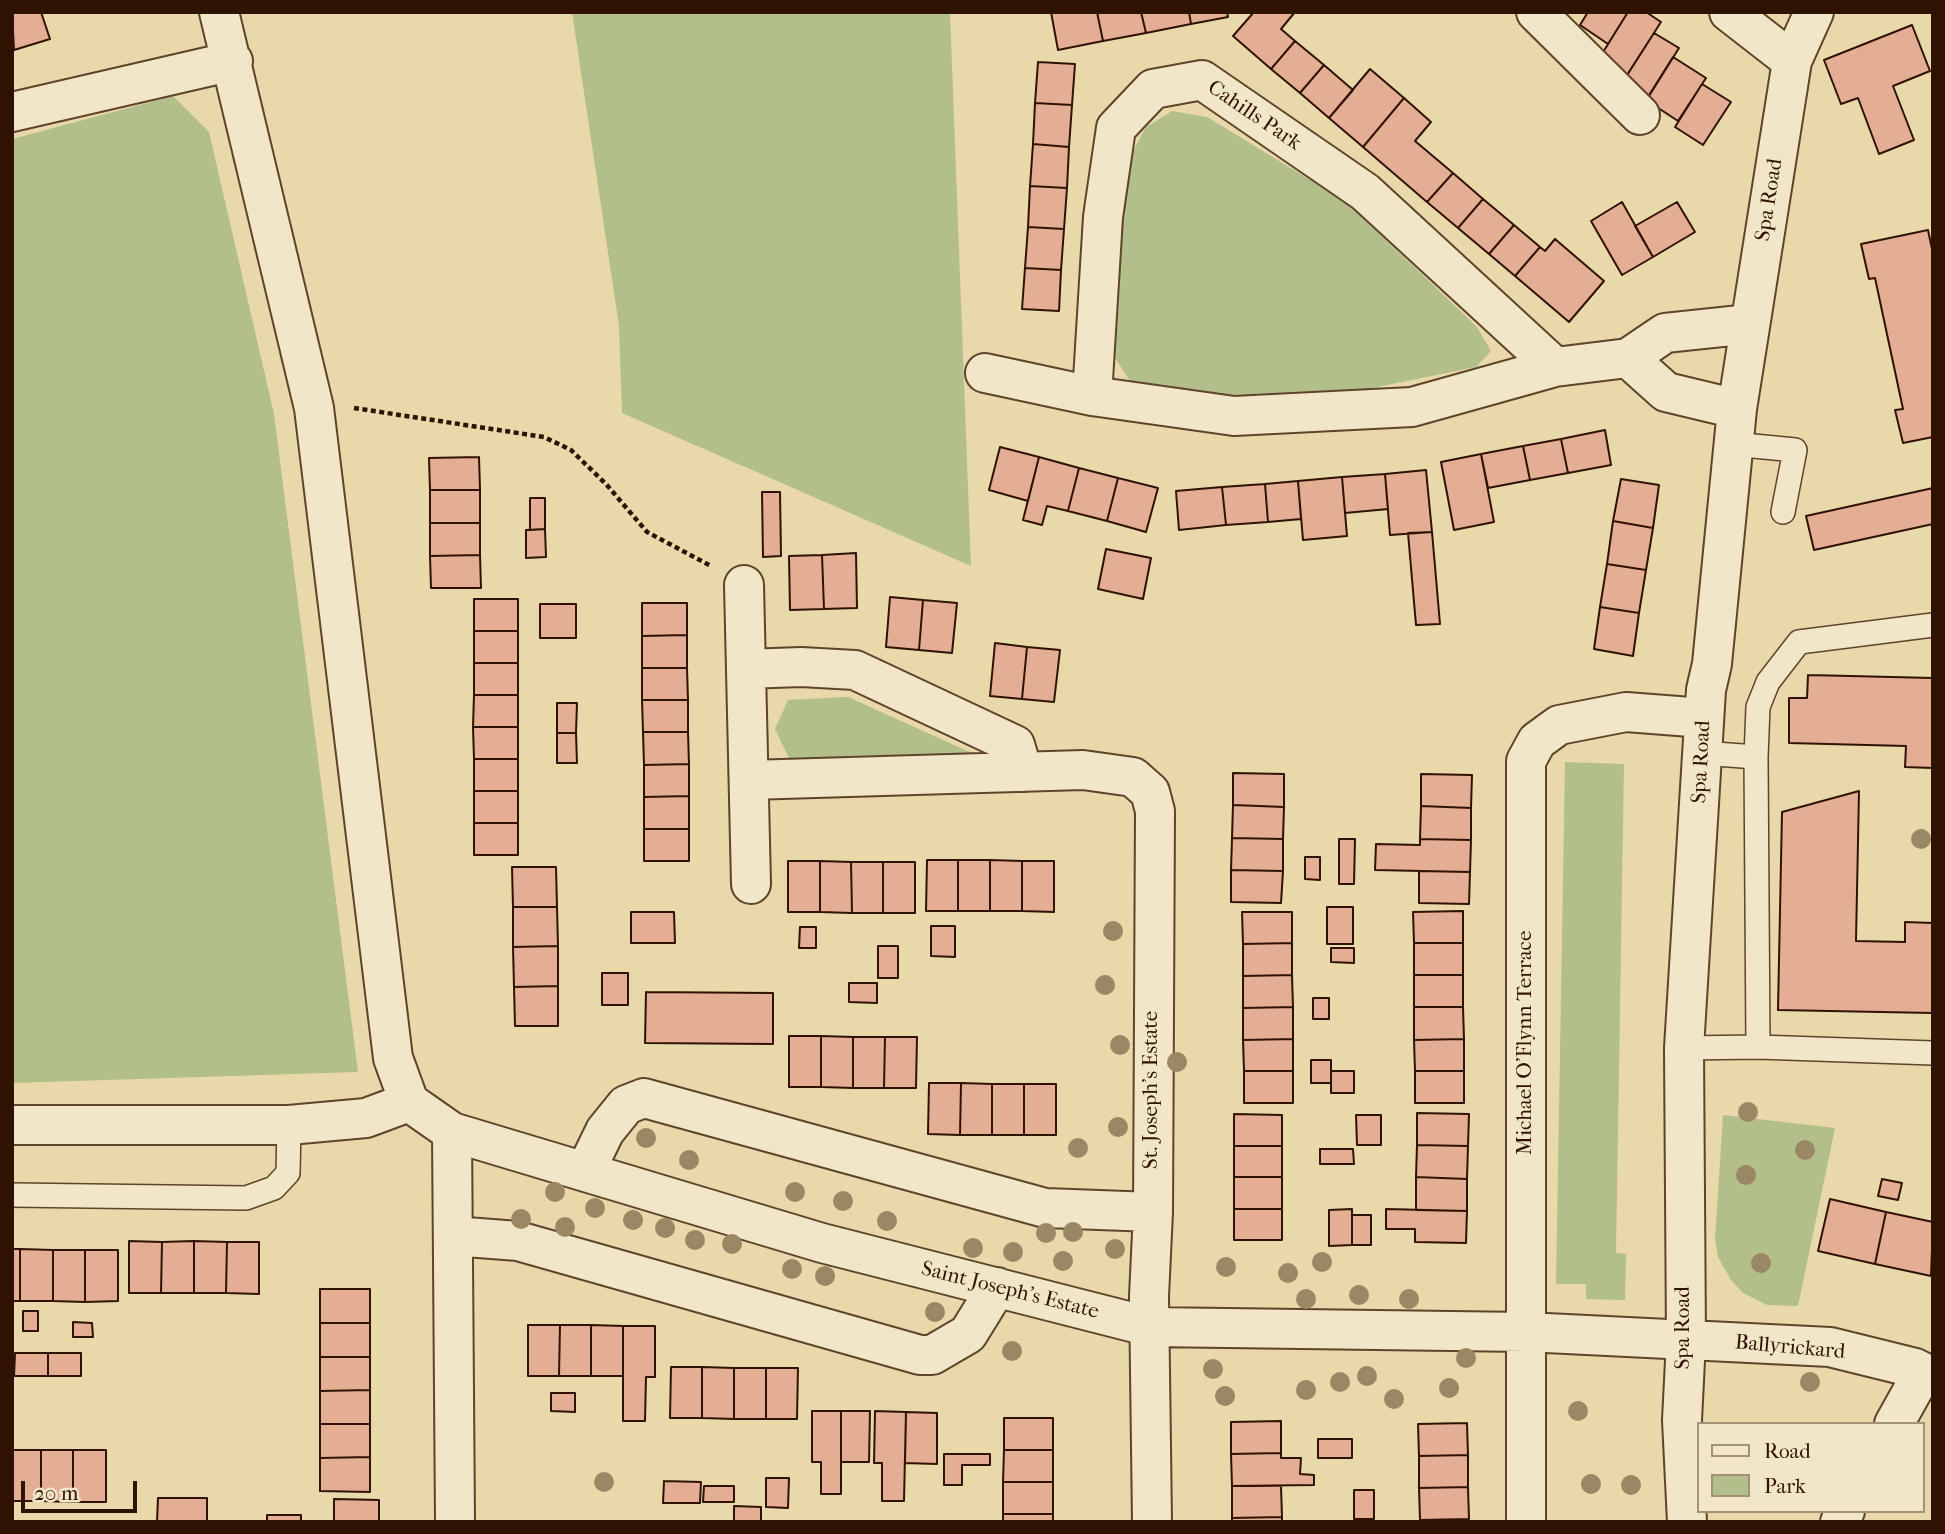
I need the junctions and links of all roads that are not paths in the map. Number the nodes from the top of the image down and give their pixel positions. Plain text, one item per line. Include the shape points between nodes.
1 (219, 12) edge
2 (1729, 12) edge
3 (1814, 12) edge
4 (1547, 16) edge
5 (233, 61) junction
6 (1792, 61) junction
7 (12, 113) edge
8 (1640, 115) dead end
9 (1750, 324) junction
10 (1628, 358) junction
11 (1555, 367) junction
12 (985, 373) dead end
13 (1092, 396) junction
14 (1735, 426) junction
15 (1783, 512) dead end
16 (744, 585) road end
17 (1933, 625) edge
18 (746, 669) junction
19 (1703, 736) junction
20 (1756, 757) junction
21 (1023, 772) junction
22 (749, 780) junction
23 (751, 884) dead end
24 (1758, 1047) junction
25 (1684, 1048) junction
26 (1933, 1053) edge
27 (409, 1102) junction
28 (12, 1125) edge
29 (289, 1125) junction
30 (452, 1132) junction
31 (585, 1172) junction
32 (12, 1195) edge
33 (1153, 1212) junction
34 (453, 1236) junction
35 (997, 1287) junction
36 (1151, 1327) junction
37 (1526, 1332) junction
38 (1686, 1341) junction
39 (1928, 1374) edge
40 (1895, 1422) edge
41 (455, 1522) edge
42 (1153, 1522) edge
43 (1526, 1522) edge
44 (1687, 1522) edge

1 - 5 street
2 - 6 street
3 - 6 street, Spa Road
4 - 8 street
5 - 7 street
5 - 27 street via 314,408 393,1058
6 - 9 street, Spa Road
9 - 10 street via 1665,333
9 - 14 street, Spa Road
10 - 11 street
10 - 14 street via 1666,392
11 - 13 street via 1412,407 1234,416
11 - 13 street, Cahills Park via 1365,192 1202,80 1153,89 1116,128 1103,216
12 - 13 street
14 - 15 lane via 1795,450
14 - 19 street, Spa Road
16 - 18 street
17 - 20 lane via 1799,642 1768,682 1758,707
18 - 21 street via 855,670 1015,745
18 - 22 street
19 - 20 lane
19 - 25 street, Spa Road
19 - 37 street, Michael O'Flynn Terrace via 1626,712 1559,725 1537,741 1526,761
20 - 24 lane
21 - 22 street, St. Joseph's Estate
21 - 33 street, St. Joseph's Estate via 1083,770 1133,777 1150,792 1155,811
22 - 23 street
24 - 25 lane
24 - 26 lane
25 - 38 street, Spa Road
27 - 29 street via 366,1118
27 - 30 street, Saint Joseph's Estate
28 - 29 street
29 - 32 lane via 288,1173 274,1188 246,1198
30 - 31 street, Saint Joseph's Estate
30 - 34 street
31 - 33 street via 605,1131 626,1105 644,1098 1045,1208
31 - 35 street, Saint Joseph's Estate via 822,1243
33 - 36 street, St. Joseph's Estate
34 - 35 street via 518,1241 920,1355 932,1355 968,1335
34 - 41 street
35 - 36 street, Saint Joseph's Estate
36 - 37 street, Saint Joseph's Estate
36 - 42 street, St. Joseph's Estate
37 - 38 street, Saint Joseph's Estate
37 - 43 street, Michael O'Flynn Terrace
38 - 39 street, Ballyrickard via 1830,1347
38 - 44 street, Spa Road via 1682,1420
39 - 40 street

